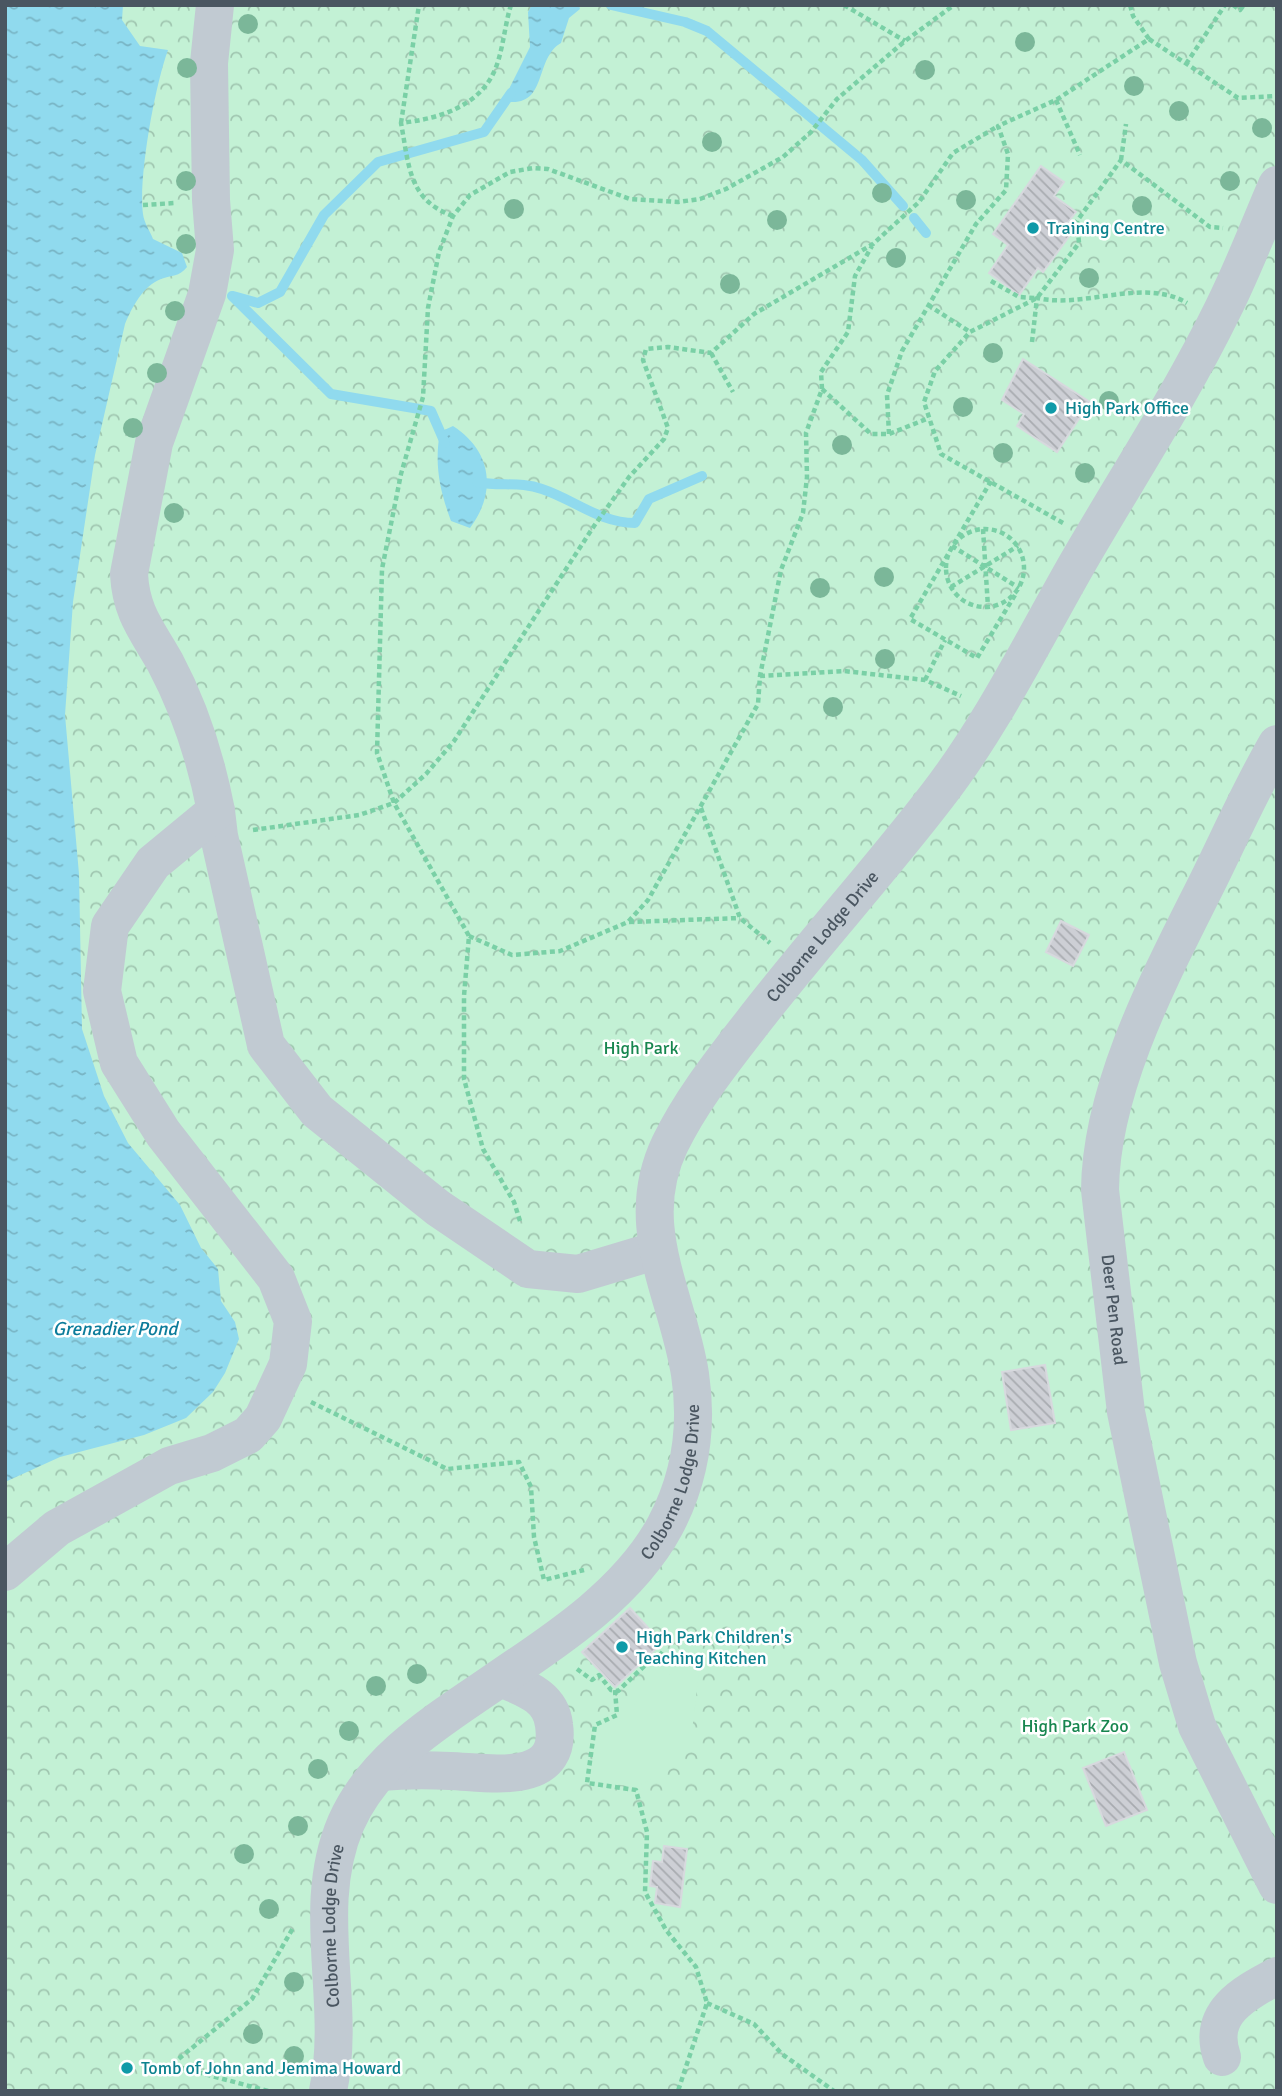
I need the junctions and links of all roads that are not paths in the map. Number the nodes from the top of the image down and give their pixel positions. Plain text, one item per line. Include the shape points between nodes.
1 (215, 5) edge
2 (1277, 185) edge
3 (1277, 744) edge
4 (217, 823) junction
5 (658, 1250) junction
6 (5, 1572) edge
7 (501, 1678) junction
8 (380, 1772) junction
9 (1277, 1885) edge
10 (1277, 1976) edge
11 (1222, 2057) dead end
12 (328, 2091) edge

1 - 4 street via 209,63 215,250 207,294 153,443 129,574 137,617 165,662 196,730
2 - 5 street, Colborne Lodge Drive via 1221,313 991,713 939,793 697,1094 670,1144 655,1187 652,1208
3 - 9 street, Deer Pen Road via 1134,1041 1100,1156 1100,1190 1126,1412 1178,1663 1198,1726
4 - 5 street via 266,1045 317,1111 438,1208 528,1269 578,1274
4 - 6 street via 153,863 110,926 102,991 119,1063 163,1133 276,1278 293,1321 288,1364 262,1418 248,1435 169,1466 57,1528
5 - 7 street, Colborne Lodge Drive via 692,1394 694,1431 685,1480 652,1547 605,1600
7 - 8 street, Colborne Lodge Drive via 422,1731
7 - 8 street via 534,1693 549,1709 555,1738 540,1764 526,1772 501,1775 417,1769
8 - 12 street, Colborne Lodge Drive via 346,1823 333,1867 328,1922 333,2053
10 - 11 street via 1236,2000 1222,2017 1218,2031

